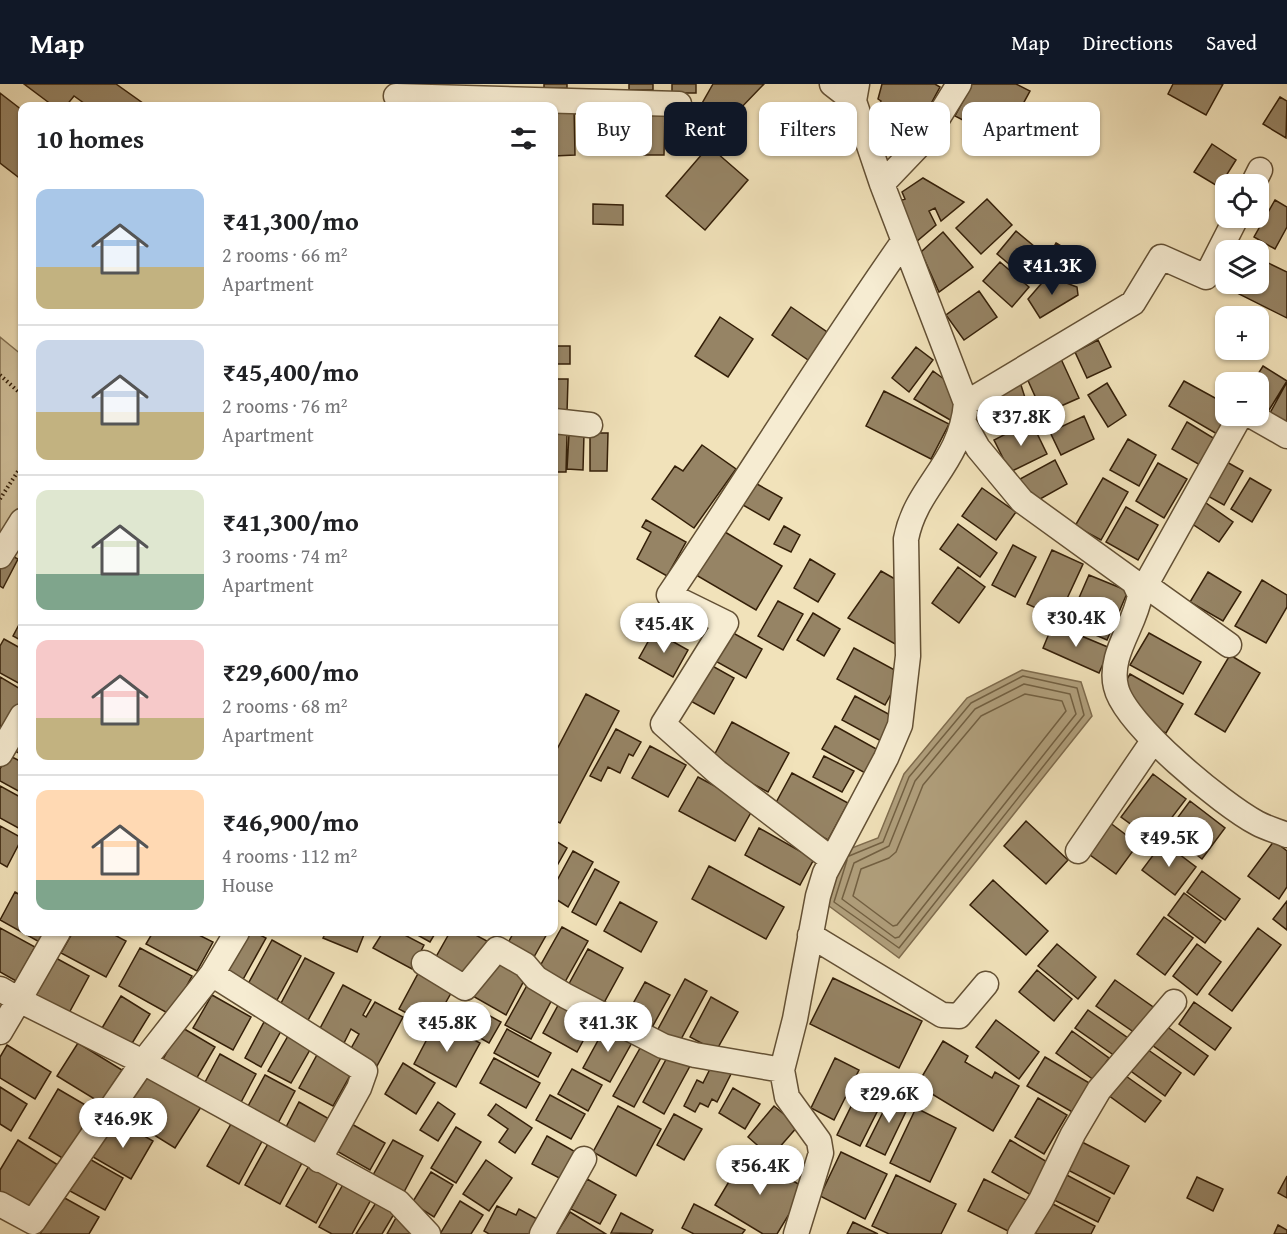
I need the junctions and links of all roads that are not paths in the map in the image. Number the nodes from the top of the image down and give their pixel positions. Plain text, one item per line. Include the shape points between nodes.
1 (832, 84) edge
2 (959, 84) edge
3 (855, 92) edge
4 (396, 96) edge
5 (498, 102) edge
6 (558, 103) edge
7 (664, 104) edge
8 (882, 184) junction
9 (1231, 228) edge
10 (903, 242) junction
11 (965, 413) junction
12 (558, 421) edge
13 (590, 425) dead end
14 (1234, 426) edge
15 (1269, 426) edge
16 (1287, 436) edge
17 (18, 527) edge
18 (0, 556) edge
19 (1142, 590) junction
20 (1229, 645) dead end
21 (18, 723) edge
22 (1153, 741) junction
23 (0, 754) edge
24 (1287, 835) edge
25 (1078, 851) dead end
26 (831, 859) junction
27 (810, 935) junction
28 (55, 936) edge
29 (235, 936) edge
30 (424, 963) dead end
31 (212, 975) junction
32 (986, 984) dead end
33 (9, 995) edge
34 (1174, 1002) dead end
35 (0, 1032) edge
36 (143, 1062) junction
37 (782, 1070) junction
38 (319, 1160) junction
39 (584, 1160) dead end
40 (0, 1204) edge
41 (428, 1234) edge
42 (543, 1234) edge
43 (796, 1234) edge
44 (1020, 1234) edge

1 - 3 street
2 - 8 street via 925,138
3 - 8 street
4 - 5 street
6 - 7 street
8 - 10 street
9 - 11 street via 1206,277 1161,257 1133,303
10 - 11 street
10 - 26 street via 843,327 669,595 726,623 663,724 717,772
11 - 19 street via 978,448 1023,501
11 - 26 street via 949,460 914,513 906,539 908,656 900,725
12 - 13 street
14 - 19 street
15 - 16 street
17 - 18 street
19 - 20 street
19 - 22 street via 1137,614 1119,648 1116,687 1130,716
21 - 23 street
22 - 24 street via 1257,823
22 - 25 street
26 - 27 street
27 - 32 street via 942,1015 959,1016
27 - 37 street
28 - 33 street
29 - 31 street
30 - 37 street via 465,988 497,949 566,996 663,1046
31 - 36 street
31 - 38 street via 365,1071
33 - 35 street
33 - 36 street
34 - 44 street via 1099,1090
36 - 38 street
36 - 40 street via 33,1222
37 - 43 street via 787,1096 819,1141 821,1153
38 - 41 street via 398,1202
39 - 42 street

